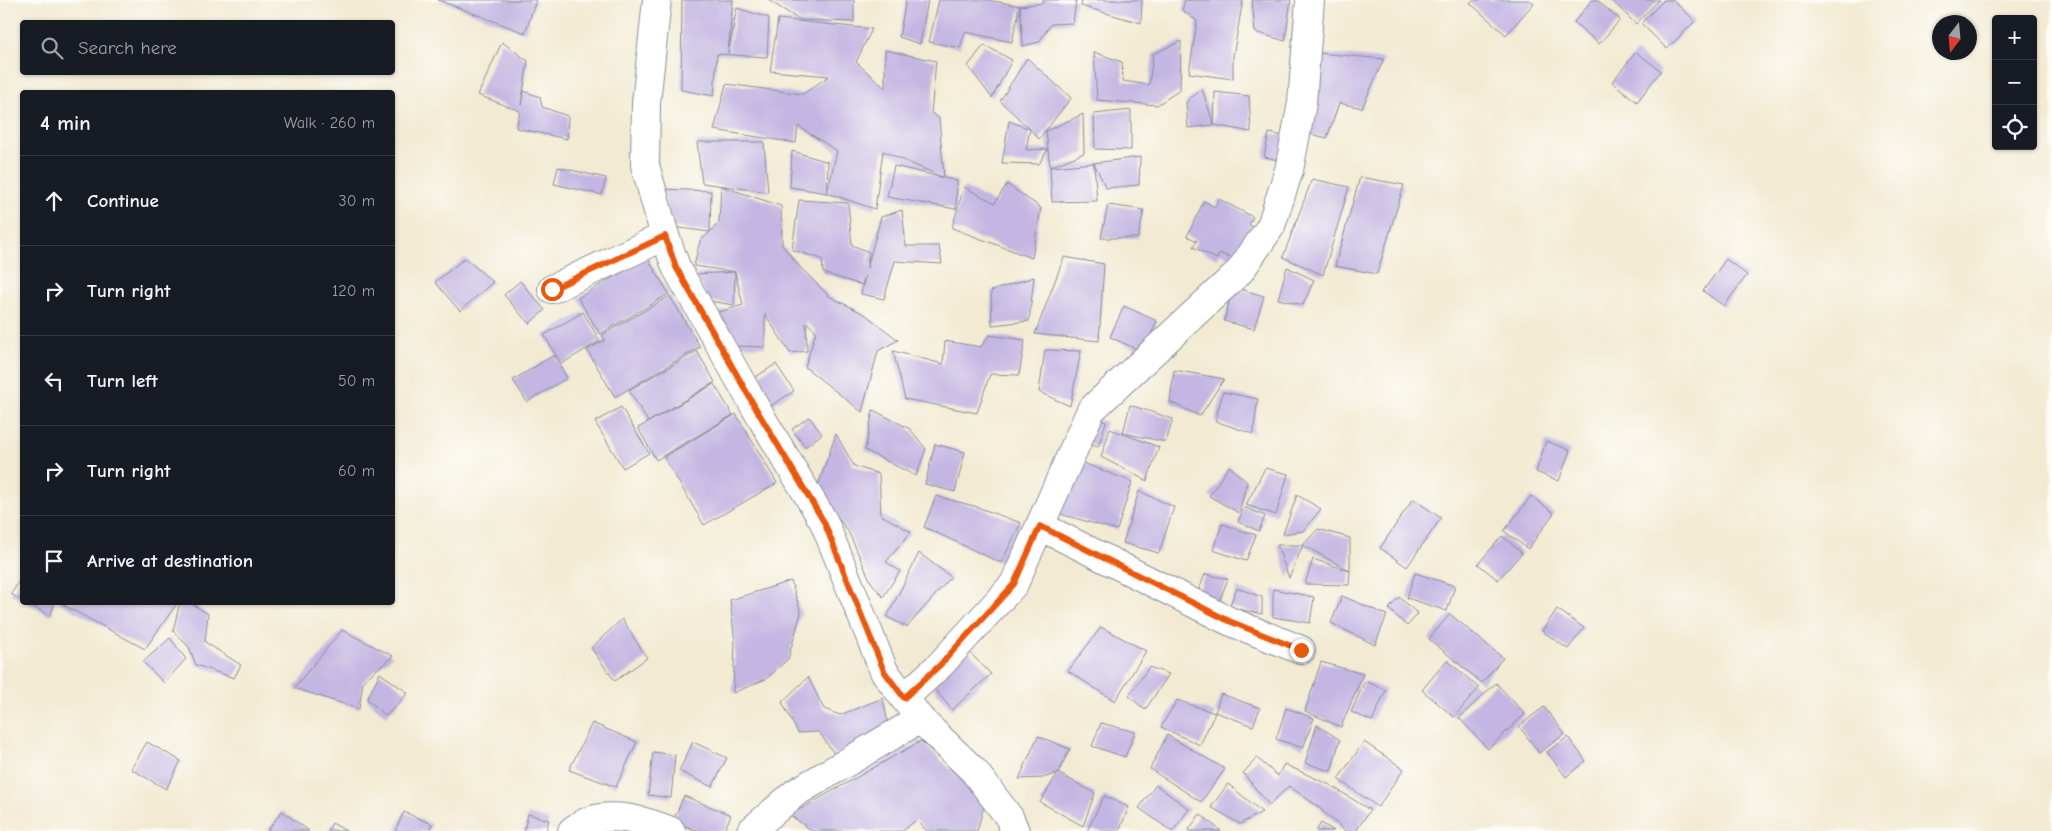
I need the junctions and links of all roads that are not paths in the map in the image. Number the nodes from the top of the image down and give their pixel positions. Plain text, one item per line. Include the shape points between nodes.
1 (657, 0) edge
2 (1310, 0) edge
3 (665, 236) junction
4 (552, 289) dead end
5 (1040, 526) junction
6 (1301, 650) dead end
7 (912, 709) junction
8 (572, 831) edge
9 (671, 831) edge
10 (751, 831) edge
11 (1015, 831) edge

1 - 3 street via 646,103 645,165
2 - 5 street via 1302,103 1289,170 1271,226 1240,272 1091,410
3 - 4 street
3 - 7 street via 681,276 824,522 884,671
5 - 6 street via 1229,621
5 - 7 street via 1014,584 940,665
7 - 10 street via 795,793
7 - 11 street via 974,771 1009,817
8 - 9 street via 596,818 623,817

